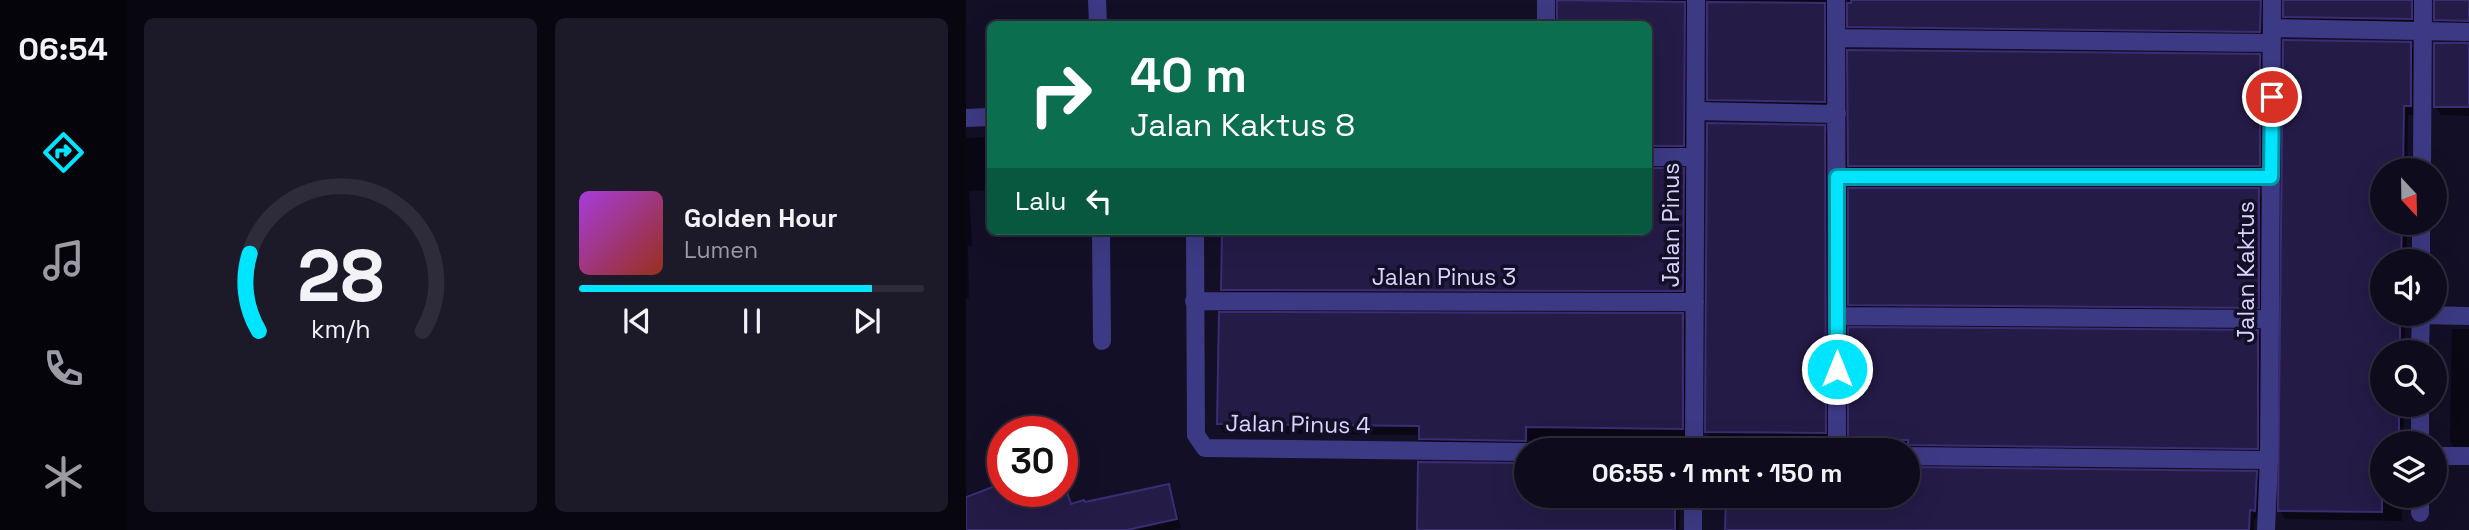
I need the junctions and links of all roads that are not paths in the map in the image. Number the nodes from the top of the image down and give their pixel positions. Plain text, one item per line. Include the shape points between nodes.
1 (1097, 0) edge
2 (1546, 0) edge
3 (1696, 0) edge
4 (1836, 0) edge
5 (2272, 0) edge
6 (2423, 0) edge
7 (1098, 21) edge
8 (1546, 21) edge
9 (2422, 31) junction
10 (2469, 32) edge
11 (2272, 35) junction
12 (1836, 38) junction
13 (1696, 111) junction
14 (1837, 114) junction
15 (987, 117) edge
16 (966, 118) edge
17 (1652, 156) edge
18 (1695, 157) junction
19 (2421, 158) edge
20 (1837, 177) junction
21 (2271, 177) junction
22 (1101, 235) edge
23 (1195, 235) edge
24 (1194, 301) junction
25 (1695, 302) junction
26 (2447, 315) edge
27 (1837, 316) junction
28 (2469, 316) edge
29 (2270, 319) junction
30 (1102, 341) dead end
31 (1694, 438) edge
32 (1837, 438) edge
33 (1514, 452) edge
34 (1920, 456) edge
35 (2447, 456) edge
36 (2469, 456) edge
37 (2269, 460) junction
38 (1693, 508) edge
39 (1693, 530) edge
40 (2266, 530) edge

1 - 7 street
2 - 8 street
3 - 13 street, Jalan Pinus
4 - 12 street
5 - 11 street, Jalan Kaktus
6 - 9 street
9 - 10 street
9 - 11 street
9 - 19 street
11 - 12 street
11 - 21 street, Jalan Kaktus
12 - 14 street
13 - 14 street
13 - 18 street, Jalan Pinus
14 - 20 street
15 - 16 street
17 - 18 street
18 - 25 street, Jalan Pinus
20 - 21 street
20 - 27 street
21 - 29 street, Jalan Kaktus
22 - 30 street
23 - 24 street, Jalan Pinus 4
24 - 25 street, Jalan Pinus 3
24 - 33 street, Jalan Pinus 4 via 1196,435 1205,447
25 - 31 street, Jalan Pinus
26 - 28 street
27 - 29 street
27 - 32 street
29 - 37 street, Jalan Kaktus
34 - 37 street
35 - 36 street
37 - 40 street, Jalan Kaktus
38 - 39 street

